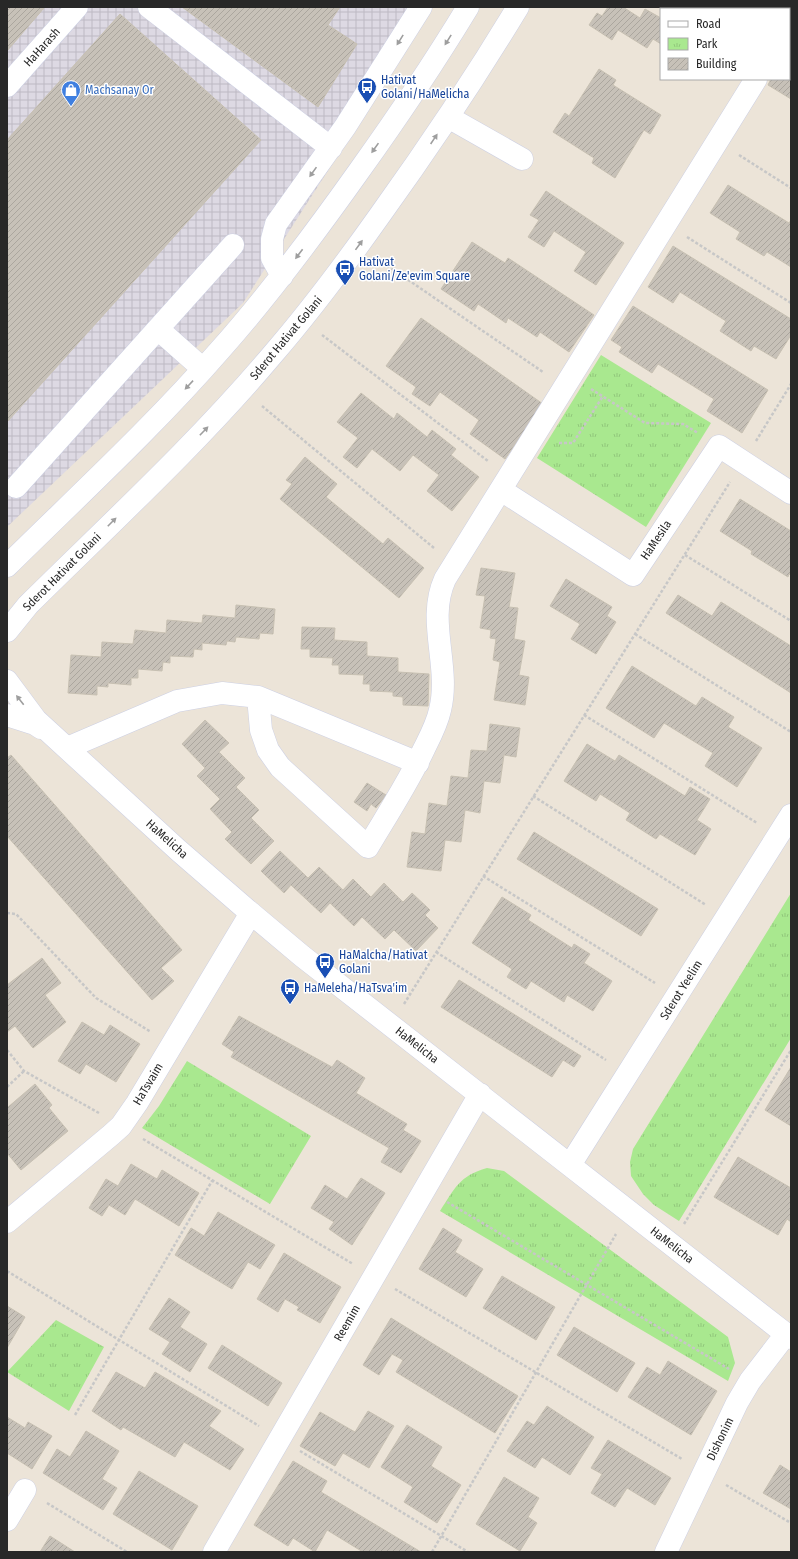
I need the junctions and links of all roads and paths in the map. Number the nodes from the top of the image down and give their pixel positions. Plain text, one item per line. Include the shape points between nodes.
1 (76, 7) edge
2 (149, 7) edge
3 (421, 7) edge
4 (468, 7) edge
5 (518, 7) edge
6 (755, 80) edge
7 (7, 86) edge
8 (448, 117) junction
9 (718, 142) junction
10 (330, 148) junction
11 (522, 159) dead end
12 (791, 188) edge
13 (666, 224) junction
14 (233, 245) dead end
15 (358, 246) junction
16 (282, 276) junction
17 (791, 303) edge
18 (302, 320) junction
19 (158, 328) junction
20 (203, 369) junction
21 (568, 382) junction
22 (791, 384) edge
23 (242, 390) junction
24 (603, 396) junction
25 (532, 442) junction
26 (719, 446) junction
27 (743, 462) junction
28 (505, 484) junction
29 (16, 487) dead end
30 (791, 492) edge
31 (685, 555) junction
32 (454, 565) junction
33 (7, 566) edge
34 (791, 620) edge
35 (7, 631) edge
36 (635, 634) junction
37 (7, 681) edge
38 (258, 696) junction
39 (7, 715) edge
40 (584, 715) junction
41 (791, 732) edge
42 (61, 742) junction
43 (418, 763) junction
44 (533, 796) junction
45 (791, 815) edge
46 (778, 836) junction
47 (483, 876) junction
48 (7, 913) edge
49 (251, 913) junction
50 (727, 918) junction
51 (436, 952) junction
52 (677, 997) junction
53 (392, 1025) junction
54 (172, 1045) junction
55 (7, 1050) edge
56 (791, 1050) edge
57 (24, 1071) junction
58 (629, 1074) junction
59 (7, 1087) edge
60 (480, 1094) junction
61 (121, 1126) junction
62 (570, 1165) junction
63 (212, 1181) junction
64 (425, 1189) junction
65 (630, 1212) junction
66 (7, 1222) edge
67 (672, 1245) junction
68 (7, 1271) edge
69 (374, 1276) junction
70 (588, 1284) junction
71 (788, 1336) edge
72 (118, 1339) junction
73 (536, 1373) junction
74 (750, 1381) junction
75 (75, 1416) dead end
76 (280, 1439) junction
77 (704, 1472) junction
78 (25, 1490) joint
79 (7, 1520) edge
80 (791, 1523) edge
81 (442, 1536) junction
82 (463, 1551) edge
83 (127, 1552) edge
84 (214, 1552) edge
85 (432, 1552) edge
86 (468, 1552) edge
87 (666, 1552) edge

1 - 7 street, HaHarash
2 - 10 street
3 -> 10 street
4 -> 16 street via 378,144
5 - 8 street, Sderot Hativat Golani
6 - 9 street
8 - 11 street
15 -> 8 street, Sderot Hativat Golani
9 - 12 path
9 - 13 street
10 -> 16 street via 276,224 272,239 272,258
13 - 17 path
13 - 21 street
14 - 19 street
15 - 18 street, Sderot Hativat Golani
15 - 21 path
16 - 20 street
18 - 23 street, Sderot Hativat Golani
18 - 28 path
19 - 20 street
19 - 29 street
20 -> 33 street
21 - 24 path
21 - 25 street
22 - 27 path
23 - 32 path
35 -> 23 street, Sderot Hativat Golani via 28,605
24 - 25 path via 573,443
24 - 26 path via 645,422 683,424
25 - 28 street
26 - 27 street
26 - 28 street, HaMesila via 633,575
27 - 30 street
27 - 31 path
28 - 32 street
31 - 34 path
31 - 36 path
32 - 43 street via 440,590 438,602 443,690 440,710
36 - 40 path
36 - 41 path
42 -> 37 street, HaMelicha via 36,720
38 - 42 street via 222,693 177,701
38 - 43 street
38 - 43 street via 262,730 268,750 280,767 368,847
39 - 42 street, HaMelicha via 35,724
40 - 44 path
40 - 46 path
42 - 49 street, HaMelicha via 178,850
44 - 47 path
44 - 50 path
45 - 46 street, Sderot Yeelim
46 - 50 street, Sderot Yeelim
47 - 51 path
47 - 52 path
48 - 54 path via 16,914 96,998
49 - 53 street, HaMelicha
49 - 54 street, HaTsvaim
50 - 52 street, Sderot Yeelim
51 - 53 path
51 - 58 path
52 - 58 street, Sderot Yeelim
53 - 60 street, HaMelicha
54 - 61 street, HaTsvaim
55 - 57 path
56 - 67 path
57 - 59 path
57 - 61 path
58 - 62 street, Sderot Yeelim
60 - 62 street, HaMelicha
60 - 64 street, Reemim
61 - 63 path
61 - 66 street, HaTsvaim
62 - 65 street, HaMelicha
63 - 69 path
63 - 72 path
64 - 69 street, Reemim
64 - 70 path
65 - 67 street, HaMelicha
65 - 70 path
67 - 71 street, HaMelicha
68 - 72 path
69 - 73 path
69 - 76 street, Reemim
70 - 73 path
70 - 74 path
71 - 74 street, Dishonim
72 - 75 path
72 - 76 path
73 - 77 path
73 - 81 path
74 - 77 street, Dishonim
76 - 81 path
76 - 84 street, Reemim
77 - 80 path
77 - 87 street, Dishonim
78 - 79 street
78 - 83 path
81 - 82 path
81 - 85 path
82 - 86 path

